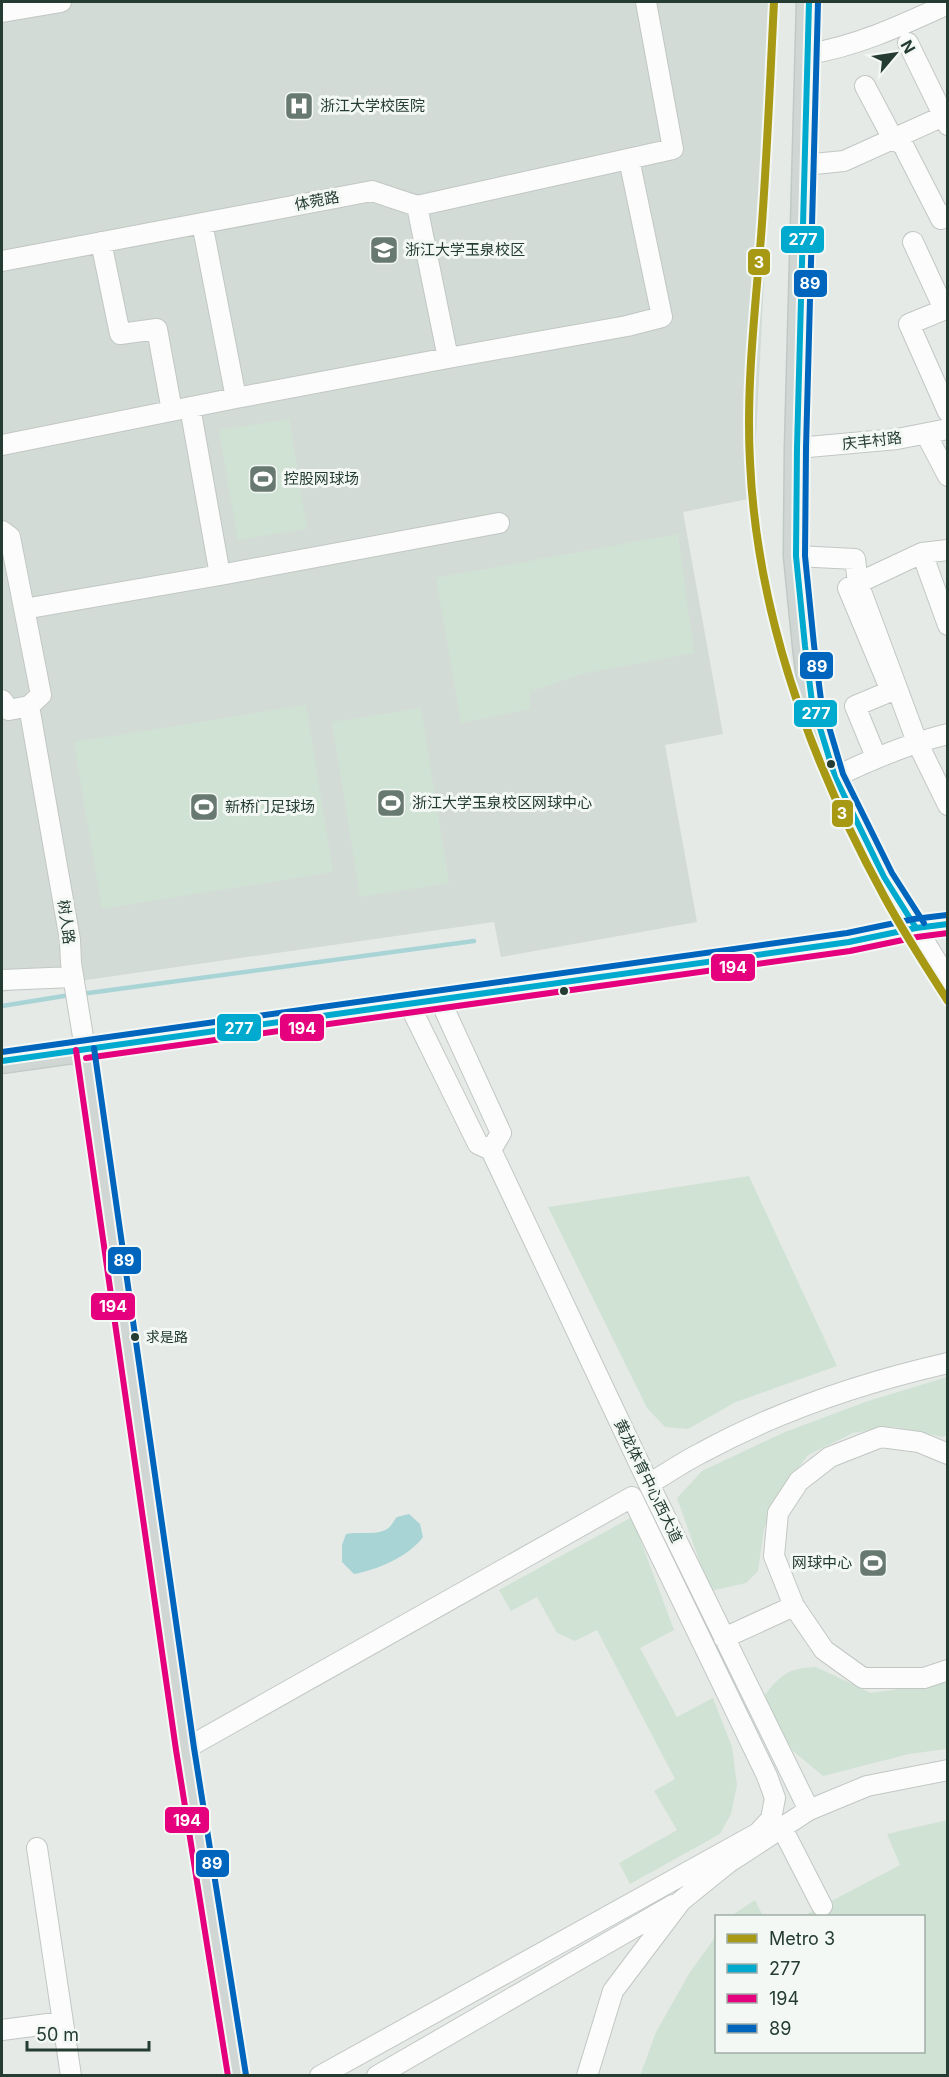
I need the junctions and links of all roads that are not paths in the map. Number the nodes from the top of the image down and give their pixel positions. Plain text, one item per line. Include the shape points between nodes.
1 (61, 2) edge
2 (646, 2) edge
3 (808, 2) edge
4 (948, 4) edge
5 (2, 12) edge
6 (908, 43) dead end
7 (808, 54) junction
8 (865, 86) dead end
9 (946, 118) edge
10 (893, 139) junction
11 (629, 159) junction
12 (804, 165) junction
13 (417, 206) junction
14 (948, 215) edge
15 (202, 223) junction
16 (100, 242) junction
17 (913, 242) dead end
18 (2, 261) edge
19 (946, 308) edge
20 (447, 358) junction
21 (236, 398) junction
22 (181, 409) junction
23 (948, 412) edge
24 (948, 429) edge
25 (936, 442) edge
26 (2, 445) edge
27 (796, 448) junction
28 (948, 476) edge
29 (499, 523) dead end
30 (2, 531) edge
31 (948, 550) edge
32 (922, 553) junction
33 (796, 556) junction
34 (220, 575) junction
35 (858, 583) junction
36 (24, 609) junction
37 (948, 625) edge
38 (17, 705) edge
39 (948, 734) edge
40 (917, 741) junction
41 (876, 757) junction
42 (835, 777) junction
43 (948, 805) edge
44 (948, 924) edge
45 (916, 928) junction
46 (2, 980) edge
47 (948, 980) edge
48 (74, 983) junction
49 (440, 1000) junction
50 (409, 1004) junction
51 (85, 1049) junction
52 (2, 1061) edge
53 (491, 1150) junction
54 (948, 1363) edge
55 (948, 1454) edge
56 (649, 1484) junction
57 (794, 1606) junction
58 (724, 1638) junction
59 (948, 1670) edge
60 (184, 1749) junction
61 (948, 1770) edge
62 (808, 1810) junction
63 (782, 1828) junction
64 (37, 1848) dead end
65 (681, 1901) junction
66 (822, 1906) dead end
67 (63, 2022) junction
68 (2, 2030) edge
69 (71, 2076) edge
70 (237, 2076) edge
71 (320, 2076) edge
72 (376, 2076) edge
73 (587, 2076) edge

1 - 5 street
2 - 11 street via 673,149
3 - 7 main road
4 - 7 street via 877,36
6 - 9 street
7 - 12 main road
8 - 10 street
9 - 10 street
10 - 12 street via 844,161
10 - 14 street via 903,145 941,219
11 - 13 street
11 - 20 street via 662,318
12 - 27 main road
13 - 15 street, 体菀路 via 372,191
13 - 20 street
15 - 16 street, 体菀路
15 - 21 street
16 - 18 street, 体菀路
16 - 22 street via 120,334 157,329
17 - 19 street
19 - 23 street via 909,324
20 - 21 street
21 - 22 street
22 - 26 street
22 - 34 street
24 - 25 street, 庆丰村路
25 - 27 street, 庆丰村路
25 - 28 street
27 - 33 main road
29 - 34 street
30 - 36 street via 10,537
31 - 32 street
32 - 35 street
32 - 37 street
33 - 35 street via 855,559
33 - 42 main road via 812,702
34 - 36 street
35 - 40 street
35 - 41 street via 848,588 891,691 855,706
36 - 38 street via 41,695
38 - 48 street, 树人路
39 - 40 street
40 - 41 street
40 - 43 street
41 - 42 street
42 - 45 main road via 884,877
44 - 45 main road
45 - 47 street
45 - 49 main road via 849,942
46 - 48 street
48 - 51 street, 树人路
49 - 50 main road
49 - 53 street via 501,1133
50 - 51 main road
50 - 53 street, 黄龙体育中心西大道 via 478,1144
51 - 52 main road
51 - 60 main road
53 - 56 street, 黄龙体育中心西大道
54 - 56 street via 840,1394 770,1421 701,1452
55 - 57 street via 919,1442 881,1437 830,1457 799,1481 778,1513 774,1556
56 - 58 street, 黄龙体育中心西大道
57 - 58 street
57 - 59 street via 824,1650 863,1678 924,1678
58 - 62 street, 黄龙体育中心西大道
60 - 70 main road
60 - 71 street via 632,1497 767,1776 775,1798 771,1819 758,1833
61 - 62 street via 867,1786
62 - 63 street
63 - 65 street via 728,1863
63 - 66 street
64 - 67 street
65 - 72 street
65 - 73 street via 613,1991
67 - 68 street
67 - 69 street

